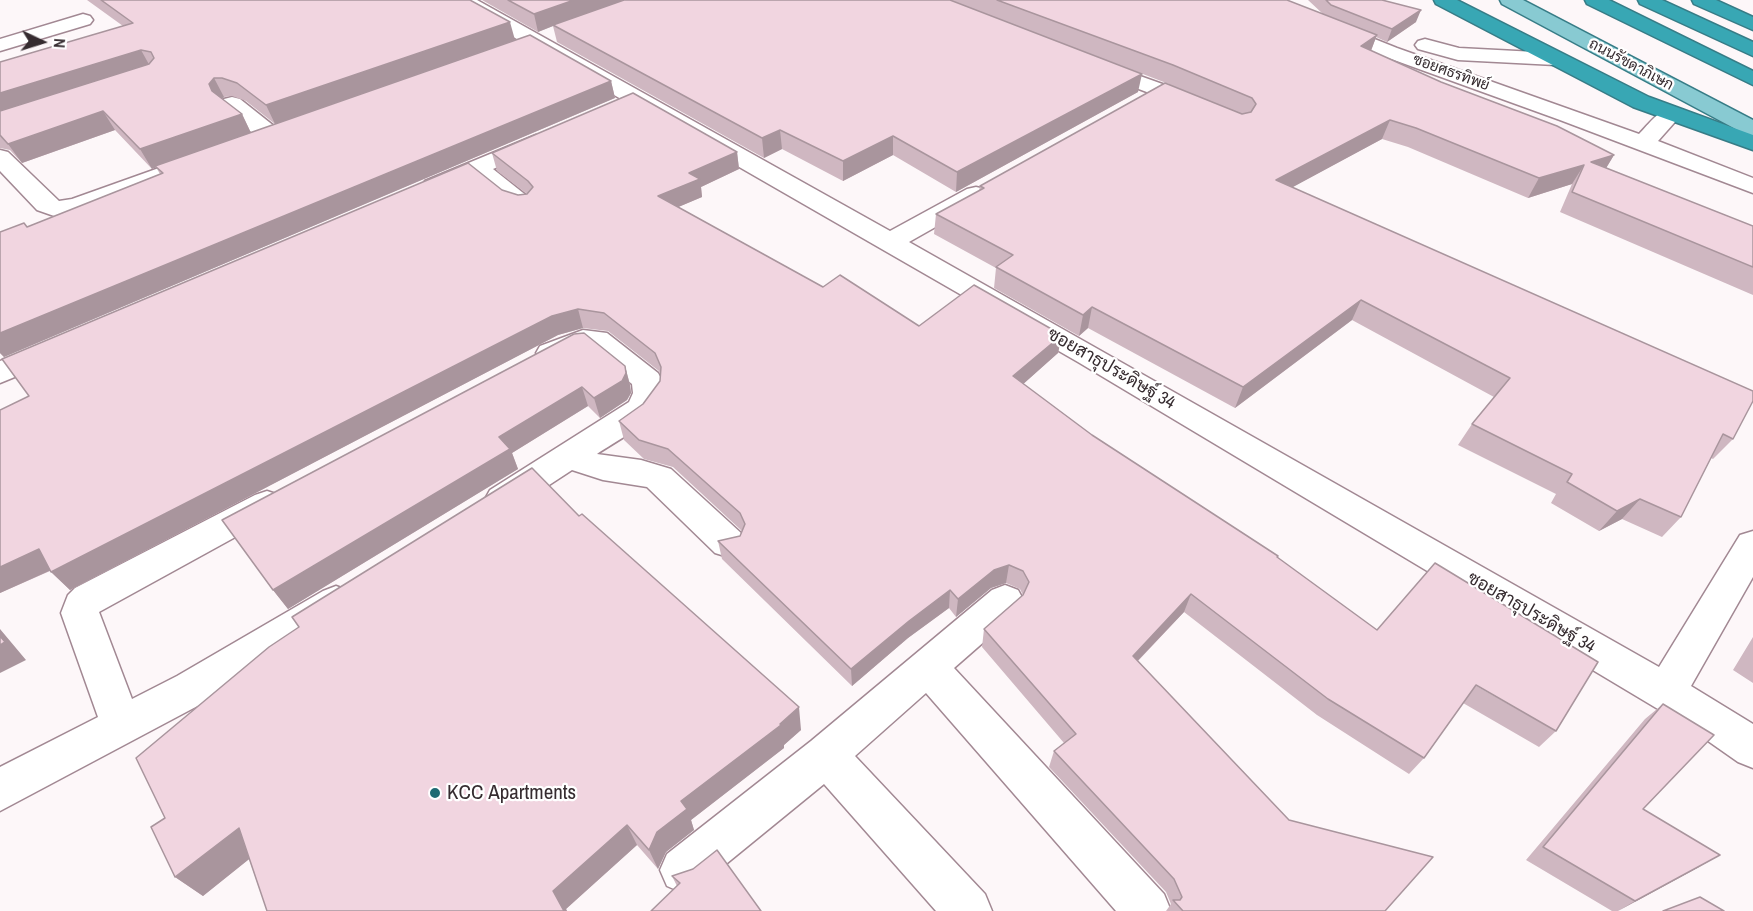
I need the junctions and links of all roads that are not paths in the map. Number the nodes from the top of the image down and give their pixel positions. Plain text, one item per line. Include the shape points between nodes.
1 (463, 0) edge
2 (1261, 0) edge
3 (1303, 0) edge
4 (1443, 0) edge
5 (1509, 0) edge
6 (1539, 0) edge
7 (1594, 0) edge
8 (1647, 0) edge
9 (1701, 0) edge
10 (83, 20) dead end
11 (1753, 24) edge
12 (564, 32) edge
13 (535, 42) junction
14 (0, 45) edge
15 (1753, 50) edge
16 (505, 52) edge
17 (1555, 59) junction
18 (1084, 61) edge
19 (1753, 79) edge
20 (1160, 91) junction
21 (637, 99) junction
22 (1185, 101) edge
23 (232, 104) edge
24 (1131, 108) edge
25 (1753, 110) edge
26 (605, 113) edge
27 (1671, 114) junction
28 (292, 128) edge
29 (1753, 129) edge
30 (562, 131) edge
31 (1753, 143) edge
32 (1643, 144) junction
33 (0, 157) edge
34 (196, 162) edge
35 (476, 168) junction
36 (995, 183) edge
37 (1753, 186) edge
38 (411, 196) edge
39 (523, 205) edge
40 (891, 241) junction
41 (76, 340) edge
42 (527, 366) edge
43 (0, 372) edge
44 (569, 457) junction
45 (297, 488) edge
46 (469, 519) edge
47 (728, 543) edge
48 (1753, 545) edge
49 (368, 582) edge
50 (1005, 601) dead end
51 (927, 667) junction
52 (1666, 692) junction
53 (122, 726) junction
54 (1753, 748) edge
55 (826, 755) junction
56 (0, 790) edge
57 (682, 870) edge
58 (968, 911) edge
59 (1147, 911) edge

1 - 13 street, ซอยสาธุประดิษฐ์ 34
2 - 32 street, ซอยศธรทิพย์ via 1390,52
3 - 17 street via 1328,15 1458,54
4 - 17 highway
5 - 29 main road, ถนนรัชดาภิเษก
6 - 25 main road, ถนนรัชดาภิเษก
7 - 19 highway
8 - 15 highway
9 - 11 highway
10 - 14 street
12 - 13 street
13 - 16 street
13 - 21 street, ซอยสาธุประดิษฐ์ 34
17 - 27 highway
18 - 20 street
20 - 22 street
20 - 24 street
21 - 26 street
21 - 40 street, ซอยสาธุประดิษฐ์ 34
23 - 28 street via 260,139
27 - 31 highway
27 - 32 street
30 - 35 street
32 - 37 street, ซอยศธรทิพย์
33 - 34 street via 46,205 57,209
35 - 38 street
35 - 39 street
36 - 40 street
40 - 52 street, ซอยสาธุประดิษฐ์ 34
41 - 43 street
42 - 44 street via 569,344 597,340 647,380 649,393 641,409
44 - 46 street
44 - 47 street via 659,478
45 - 53 street via 81,606 80,613
48 - 52 street
49 - 53 street
50 - 51 street
51 - 55 street
51 - 59 street
52 - 54 street, ซอยสาธุประดิษฐ์ 34
53 - 56 street
55 - 57 street
55 - 58 street

